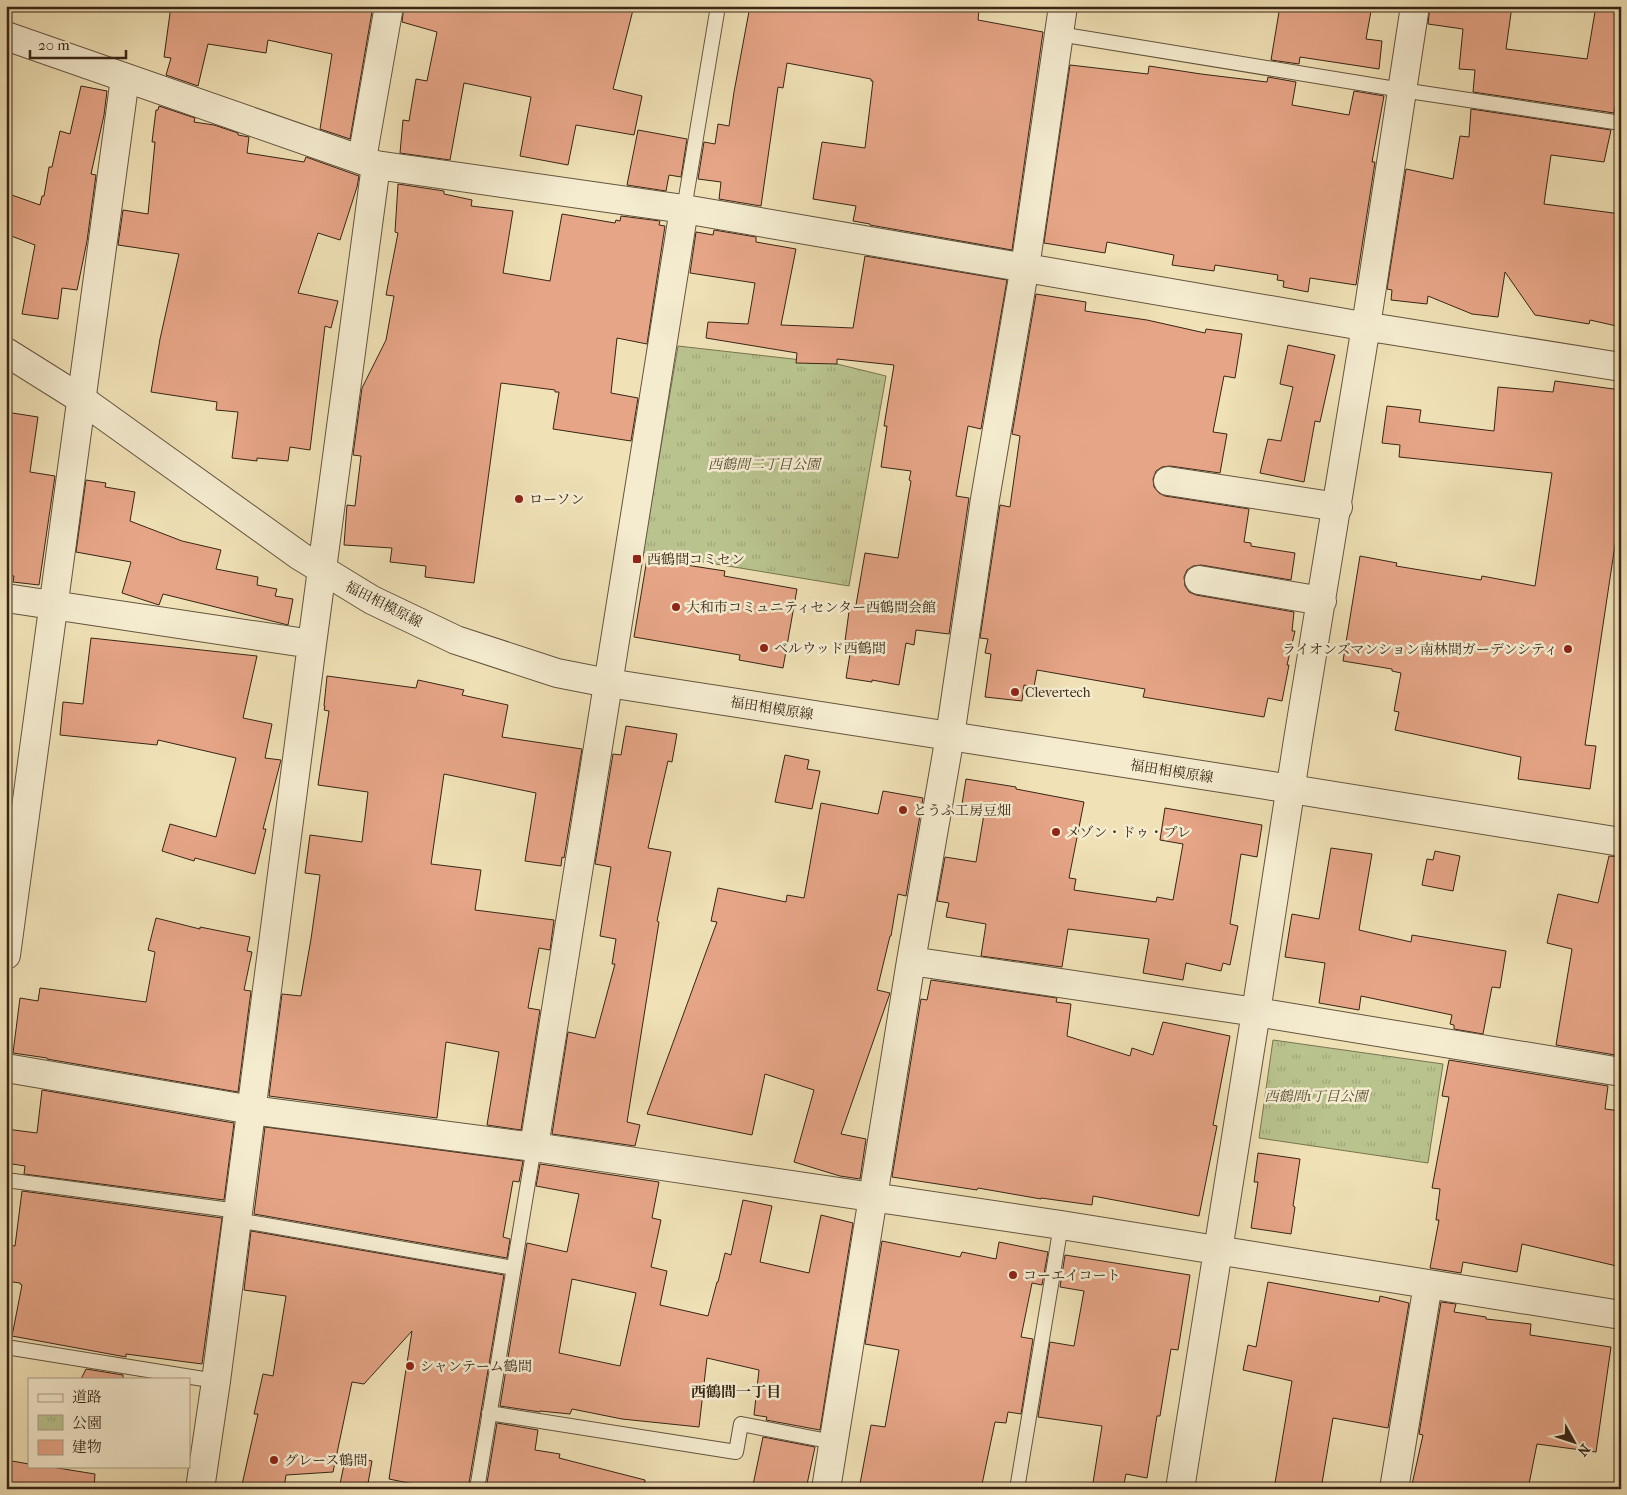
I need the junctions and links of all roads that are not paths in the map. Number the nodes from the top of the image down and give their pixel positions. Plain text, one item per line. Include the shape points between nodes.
1 (389, 6) edge
2 (718, 6) edge
3 (1415, 6) edge
4 (1059, 14) edge
5 (6, 36) edge
6 (125, 78) junction
7 (1402, 90) junction
8 (1621, 124) edge
9 (369, 162) junction
10 (684, 209) junction
11 (1024, 268) junction
12 (1366, 326) junction
13 (6, 352) edge
14 (1621, 367) edge
15 (81, 399) junction
16 (1168, 481) dead end
17 (1338, 507) junction
18 (322, 571) junction
19 (1199, 580) dead end
20 (6, 598) edge
21 (1322, 601) junction
22 (54, 605) junction
23 (312, 644) junction
24 (608, 683) junction
25 (950, 736) junction
26 (1291, 789) junction
27 (1621, 842) edge
28 (6, 955) edge
29 (911, 962) junction
30 (1256, 1012) junction
31 (6, 1068) edge
32 (1621, 1072) edge
33 (252, 1110) junction
34 (534, 1147) junction
35 (6, 1180) edge
36 (873, 1198) junction
37 (237, 1215) junction
38 (1061, 1225) junction
39 (1218, 1251) junction
40 (513, 1268) junction
41 (1428, 1284) junction
42 (1621, 1315) edge
43 (6, 1347) edge
44 (216, 1381) junction
45 (489, 1413) junction
46 (834, 1442) junction
47 (200, 1489) edge
48 (477, 1489) edge
49 (826, 1489) edge
50 (1017, 1489) edge
51 (1180, 1489) edge
52 (1394, 1489) edge

1 - 9 street
2 - 10 lane
3 - 7 street
4 - 7 lane
4 - 11 street
5 - 6 street
6 - 9 street
6 - 15 street
7 - 8 lane
7 - 12 street
9 - 10 street
9 - 18 street
10 - 11 street
10 - 24 street
11 - 12 street
11 - 25 street
12 - 14 street
12 - 17 street
13 - 15 street, 福田相模原線
15 - 18 street, 福田相模原線
15 - 22 street
16 - 17 street
17 - 21 street
18 - 23 street
18 - 24 street, 福田相模原線 via 372,600 456,640 557,673
19 - 21 street
20 - 22 street
21 - 26 street
22 - 23 street
22 - 28 street
23 - 33 street
24 - 25 street, 福田相模原線
24 - 34 street
25 - 26 street, 福田相模原線
25 - 29 street
26 - 27 street, 福田相模原線
26 - 30 street
29 - 30 street
29 - 36 street
30 - 32 street
30 - 39 street
31 - 33 street
33 - 34 street
33 - 37 street
34 - 36 street
34 - 40 lane
35 - 37 lane
36 - 38 street
36 - 46 street
37 - 40 lane
37 - 44 street
38 - 39 street
38 - 50 lane
39 - 41 street
39 - 51 street
40 - 45 lane
41 - 42 street
41 - 52 street
43 - 44 lane
44 - 47 street
45 - 46 lane via 736,1452 741,1424
45 - 48 lane
46 - 49 street

